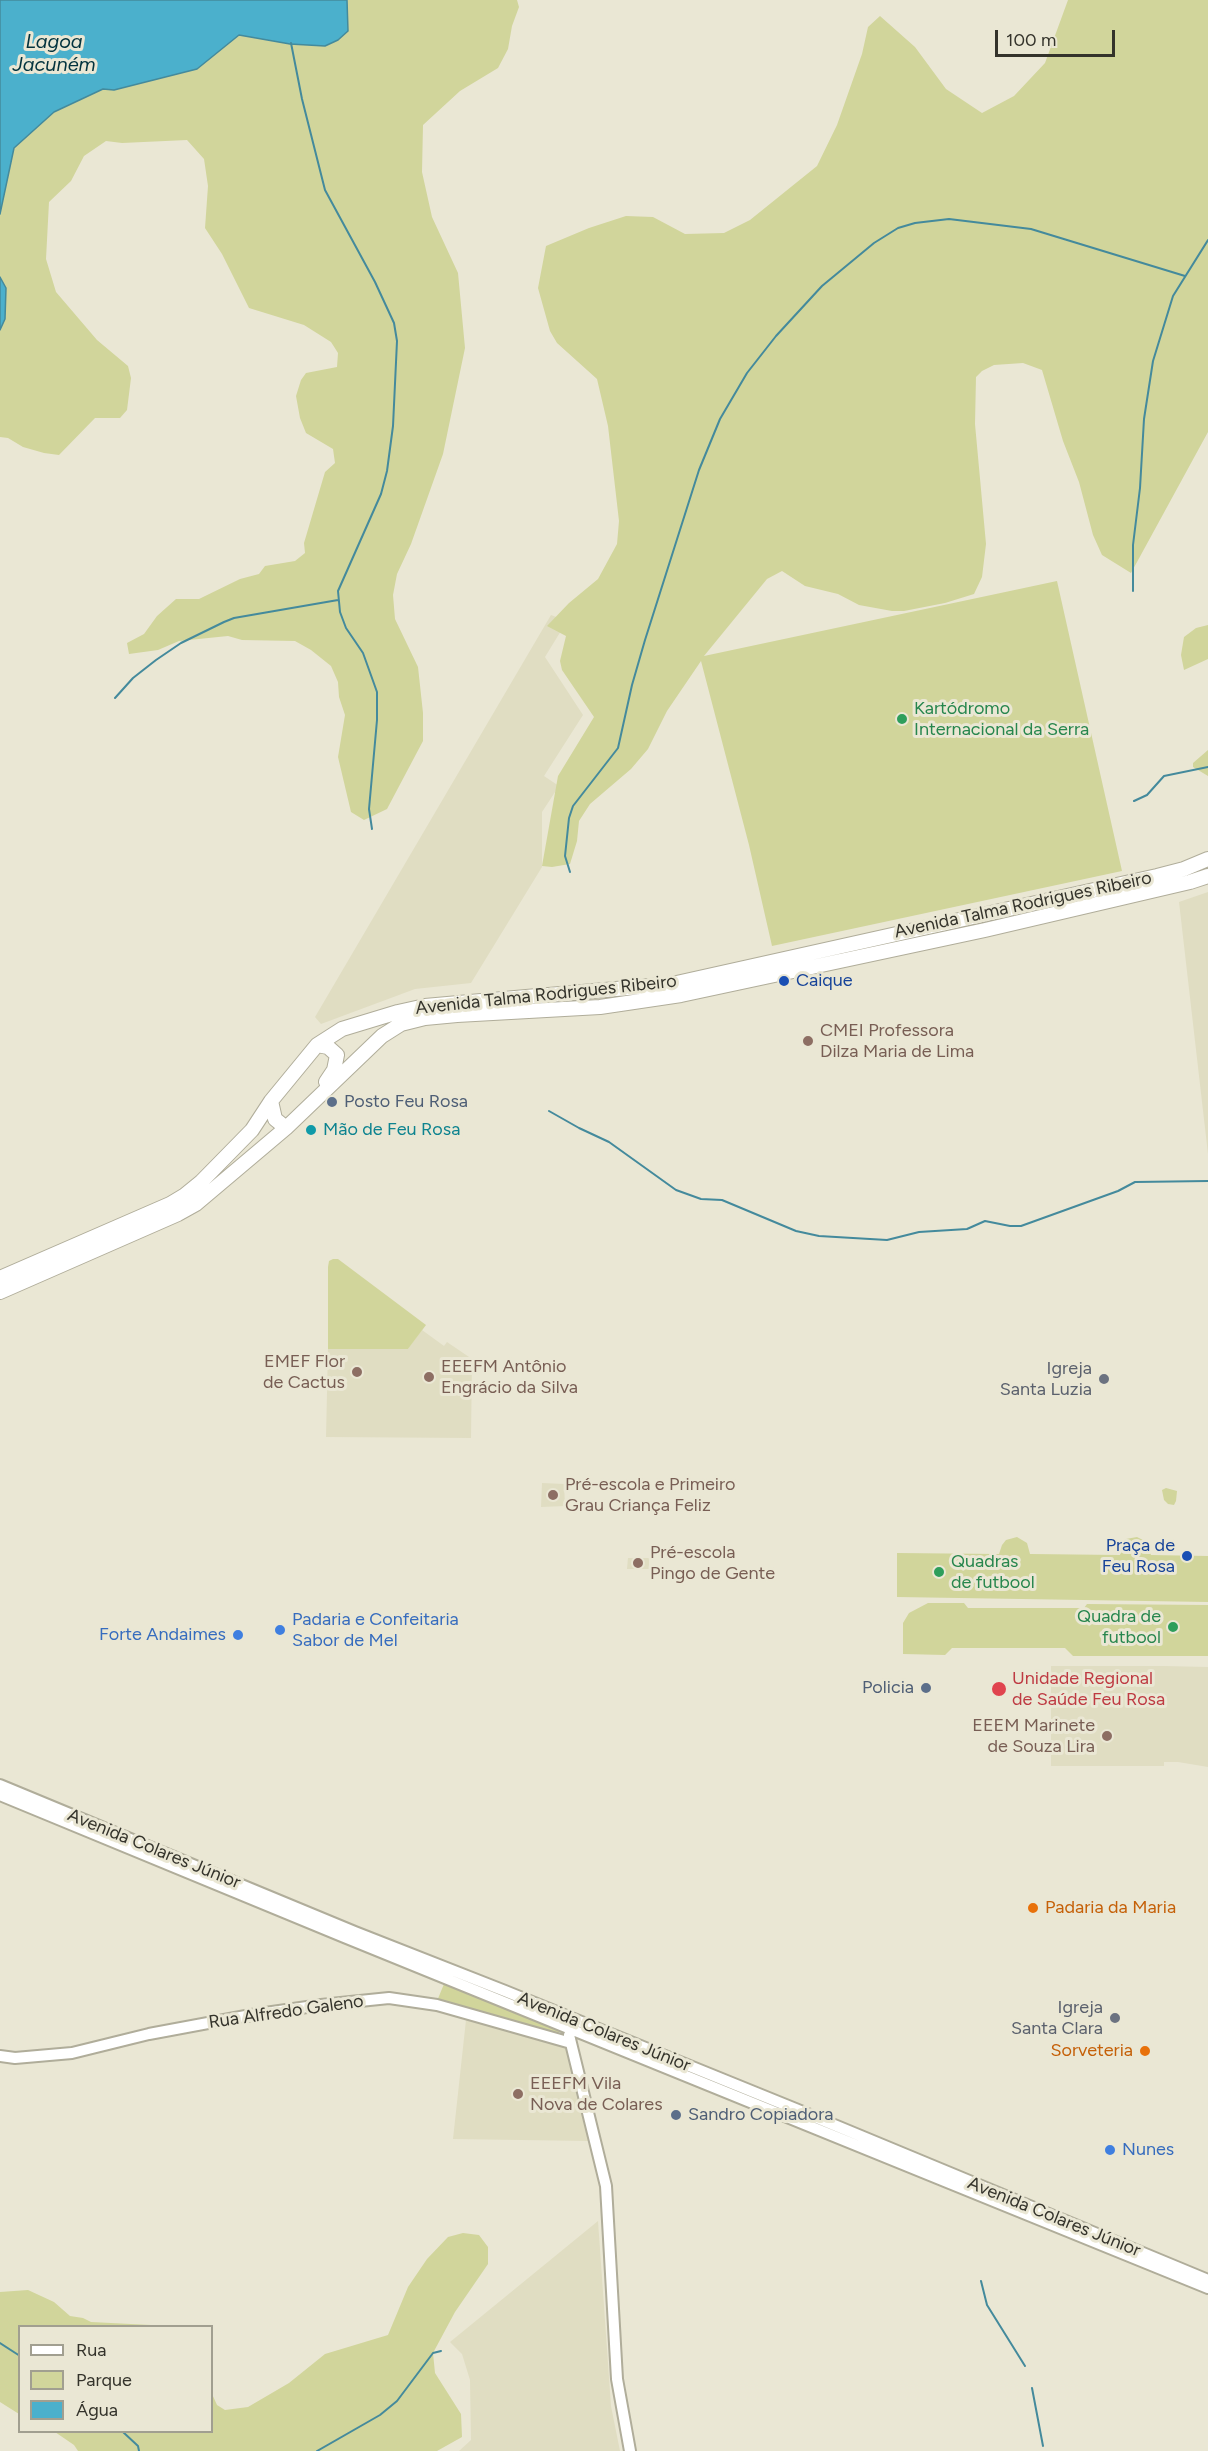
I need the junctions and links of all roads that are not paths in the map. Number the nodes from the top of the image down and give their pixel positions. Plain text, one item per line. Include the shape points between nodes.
1 (1208, 859) edge
2 (1208, 876) edge
3 (316, 1045) junction
4 (319, 1094) junction
5 (271, 1101) junction
6 (286, 1128) junction
7 (0, 1278) edge
8 (0, 1292) edge
9 (0, 1785) edge
10 (0, 1795) edge
11 (568, 2023) junction
12 (570, 2043) junction
13 (0, 2056) edge
14 (1192, 2278) junction
15 (1208, 2280) edge
16 (1208, 2288) edge
17 (630, 2451) edge

1 - 3 main road, Avenida Talma Rodrigues Ribeiro via 1157,876 672,984 425,1006 342,1029
2 - 4 main road, Avenida Talma Rodrigues Ribeiro via 985,930 681,995 600,1007 425,1018 401,1024 382,1036
3 - 4 main road via 328,1047 337,1055 334,1070
3 - 5 main road, Avenida Talma Rodrigues Ribeiro
4 - 6 main road, Avenida Talma Rodrigues Ribeiro
5 - 6 main road via 275,1119
5 - 7 main road, Avenida Talma Rodrigues Ribeiro via 252,1130 185,1195
6 - 8 main road, Avenida Talma Rodrigues Ribeiro via 196,1204
9 - 11 street, Avenida Colares Júnior
10 - 11 street, Avenida Colares Júnior
11 - 12 street
11 - 14 street, Avenida Colares Júnior via 798,2110
12 - 13 street, Rua Alfredo Galeno via 437,2005 389,1998 251,2015 148,2034 72,2054
12 - 17 street via 606,2186 617,2379
14 - 15 street, Avenida Colares Júnior
14 - 16 street, Avenida Colares Júnior

